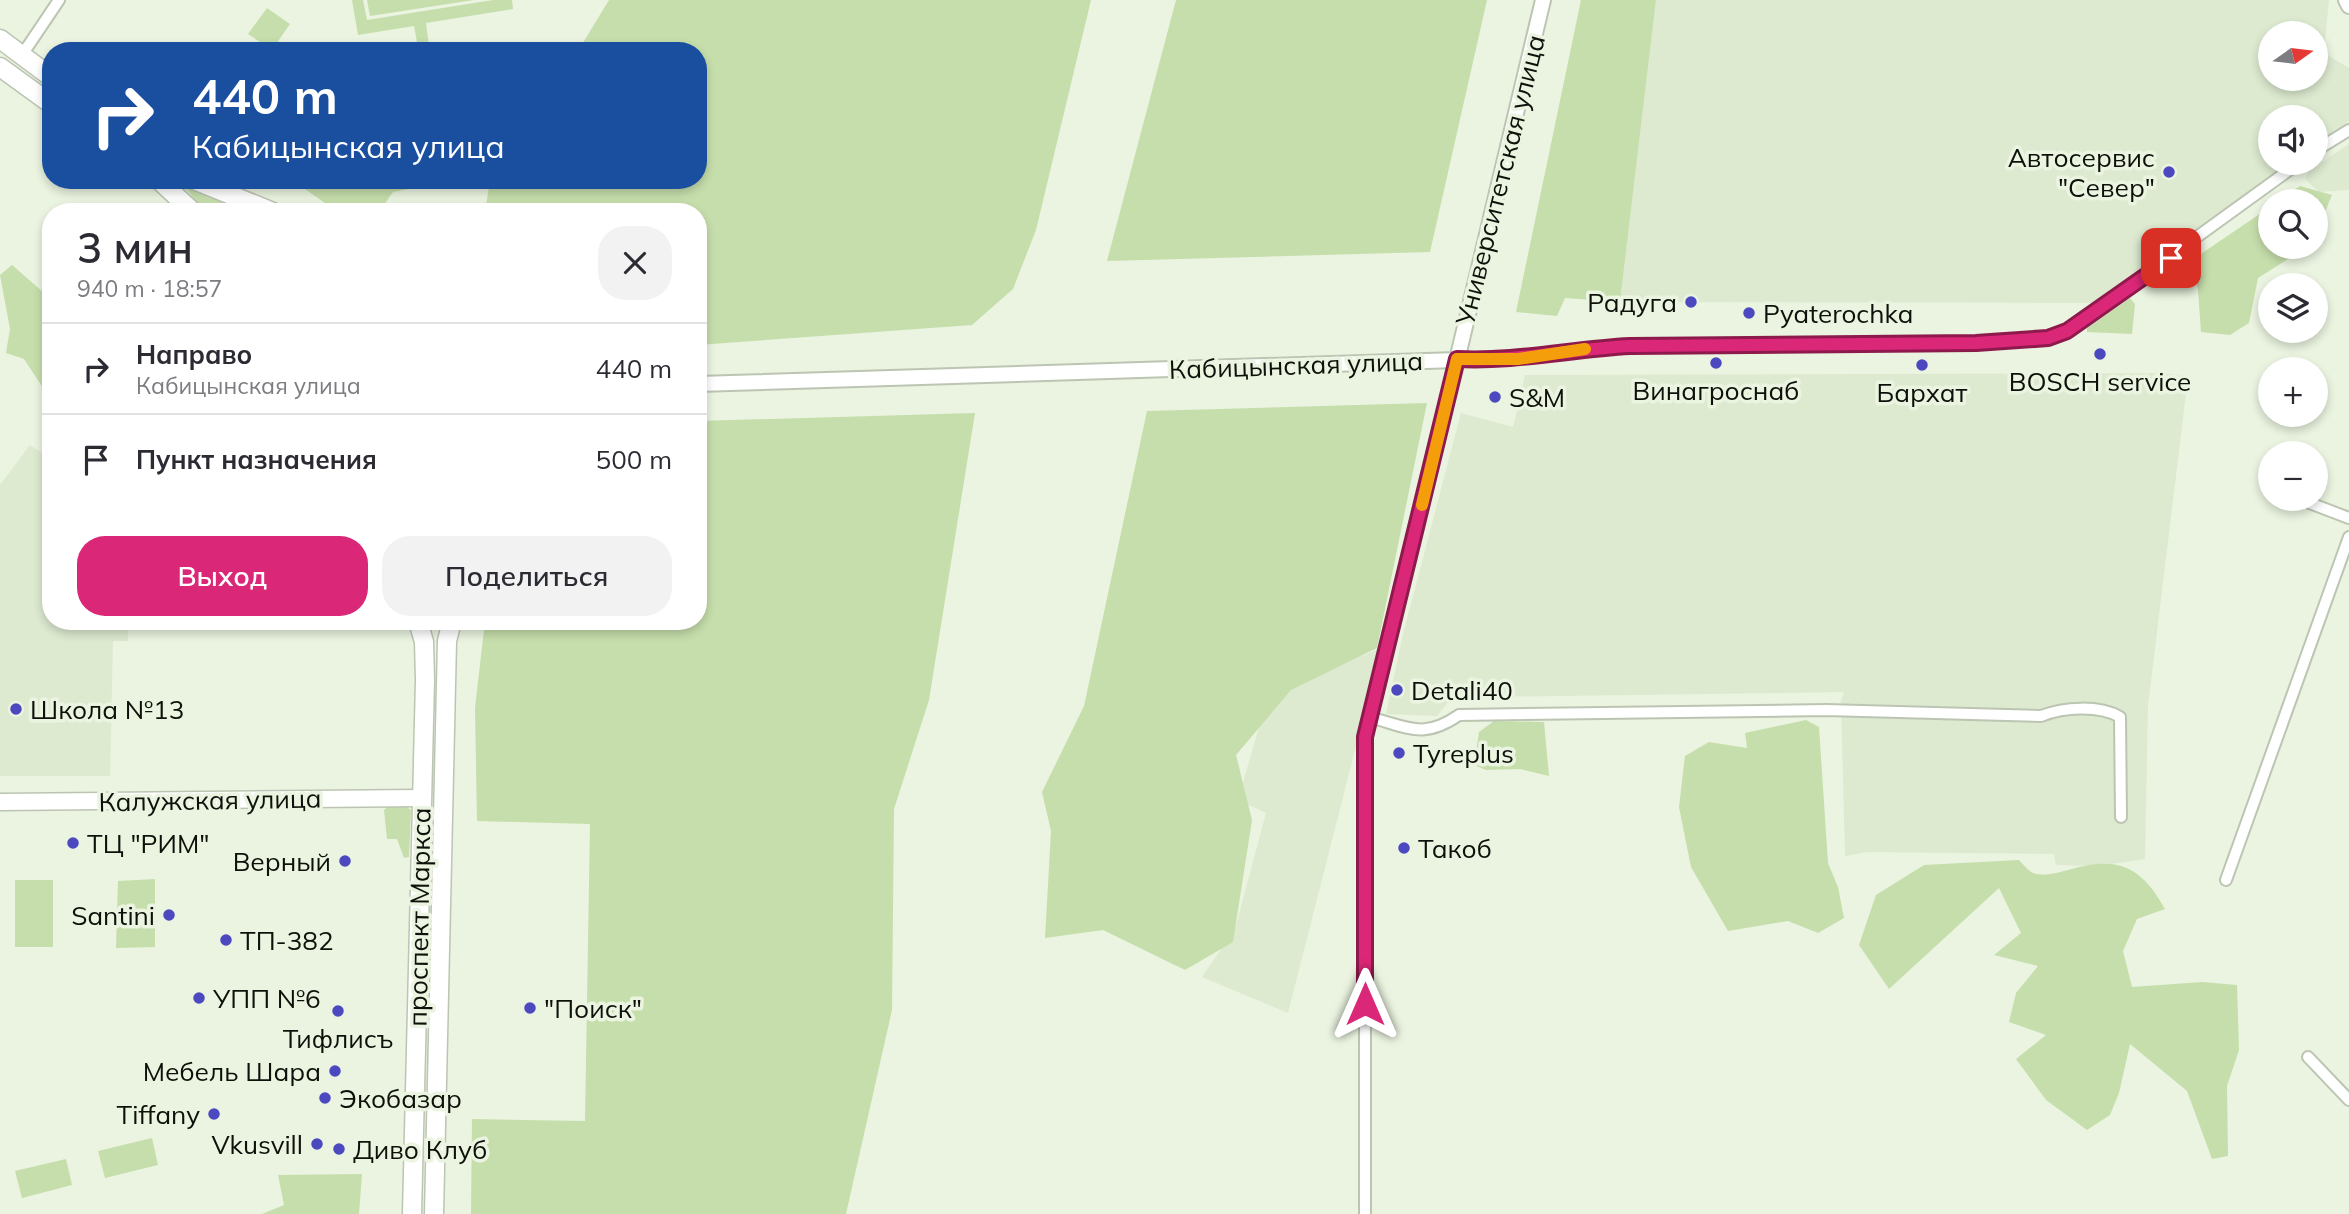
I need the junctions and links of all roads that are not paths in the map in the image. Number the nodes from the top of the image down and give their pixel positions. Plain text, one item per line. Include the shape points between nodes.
1 (59, 0) edge
2 (1543, 0) edge
3 (2346, 0) edge
4 (2349, 6) edge
5 (0, 39) edge
6 (22, 55) junction
7 (0, 66) edge
8 (42, 70) edge
9 (42, 97) edge
10 (2349, 130) edge
11 (2328, 143) edge
12 (2282, 175) edge
13 (169, 189) edge
14 (215, 189) edge
15 (183, 203) edge
16 (248, 203) edge
17 (1457, 359) junction
18 (707, 384) edge
19 (2328, 510) edge
20 (2349, 518) edge
21 (2349, 537) edge
22 (421, 630) edge
23 (450, 630) edge
24 (1369, 717) junction
25 (421, 798) junction
26 (443, 799) junction
27 (0, 802) edge
28 (2121, 817) dead end
29 (2225, 880) dead end
30 (2308, 1057) dead end
31 (2349, 1100) edge
32 (412, 1214) edge
33 (435, 1214) edge
34 (1365, 1214) edge

1 - 6 street
2 - 17 street, Университетская улица
3 - 4 street
5 - 6 main road
6 - 8 main road
7 - 9 main road
10 - 11 street
12 - 17 street, Кабицынская улица via 2067,331 2048,338 1976,343 1630,346 1518,359
13 - 15 main road
14 - 16 main road
17 - 18 street, Кабицынская улица
17 - 24 street
19 - 20 street
21 - 29 street
22 - 25 main road, проспект Маркса via 425,680
23 - 26 main road, проспект Маркса
24 - 28 street via 1426,732 1459,715 1826,710 2041,716 2065,710 2110,711 2120,717
24 - 34 street via 1365,737
25 - 26 main road
25 - 27 main road, Калужская улица
25 - 32 main road, проспект Маркса
26 - 33 main road, проспект Маркса
30 - 31 street

